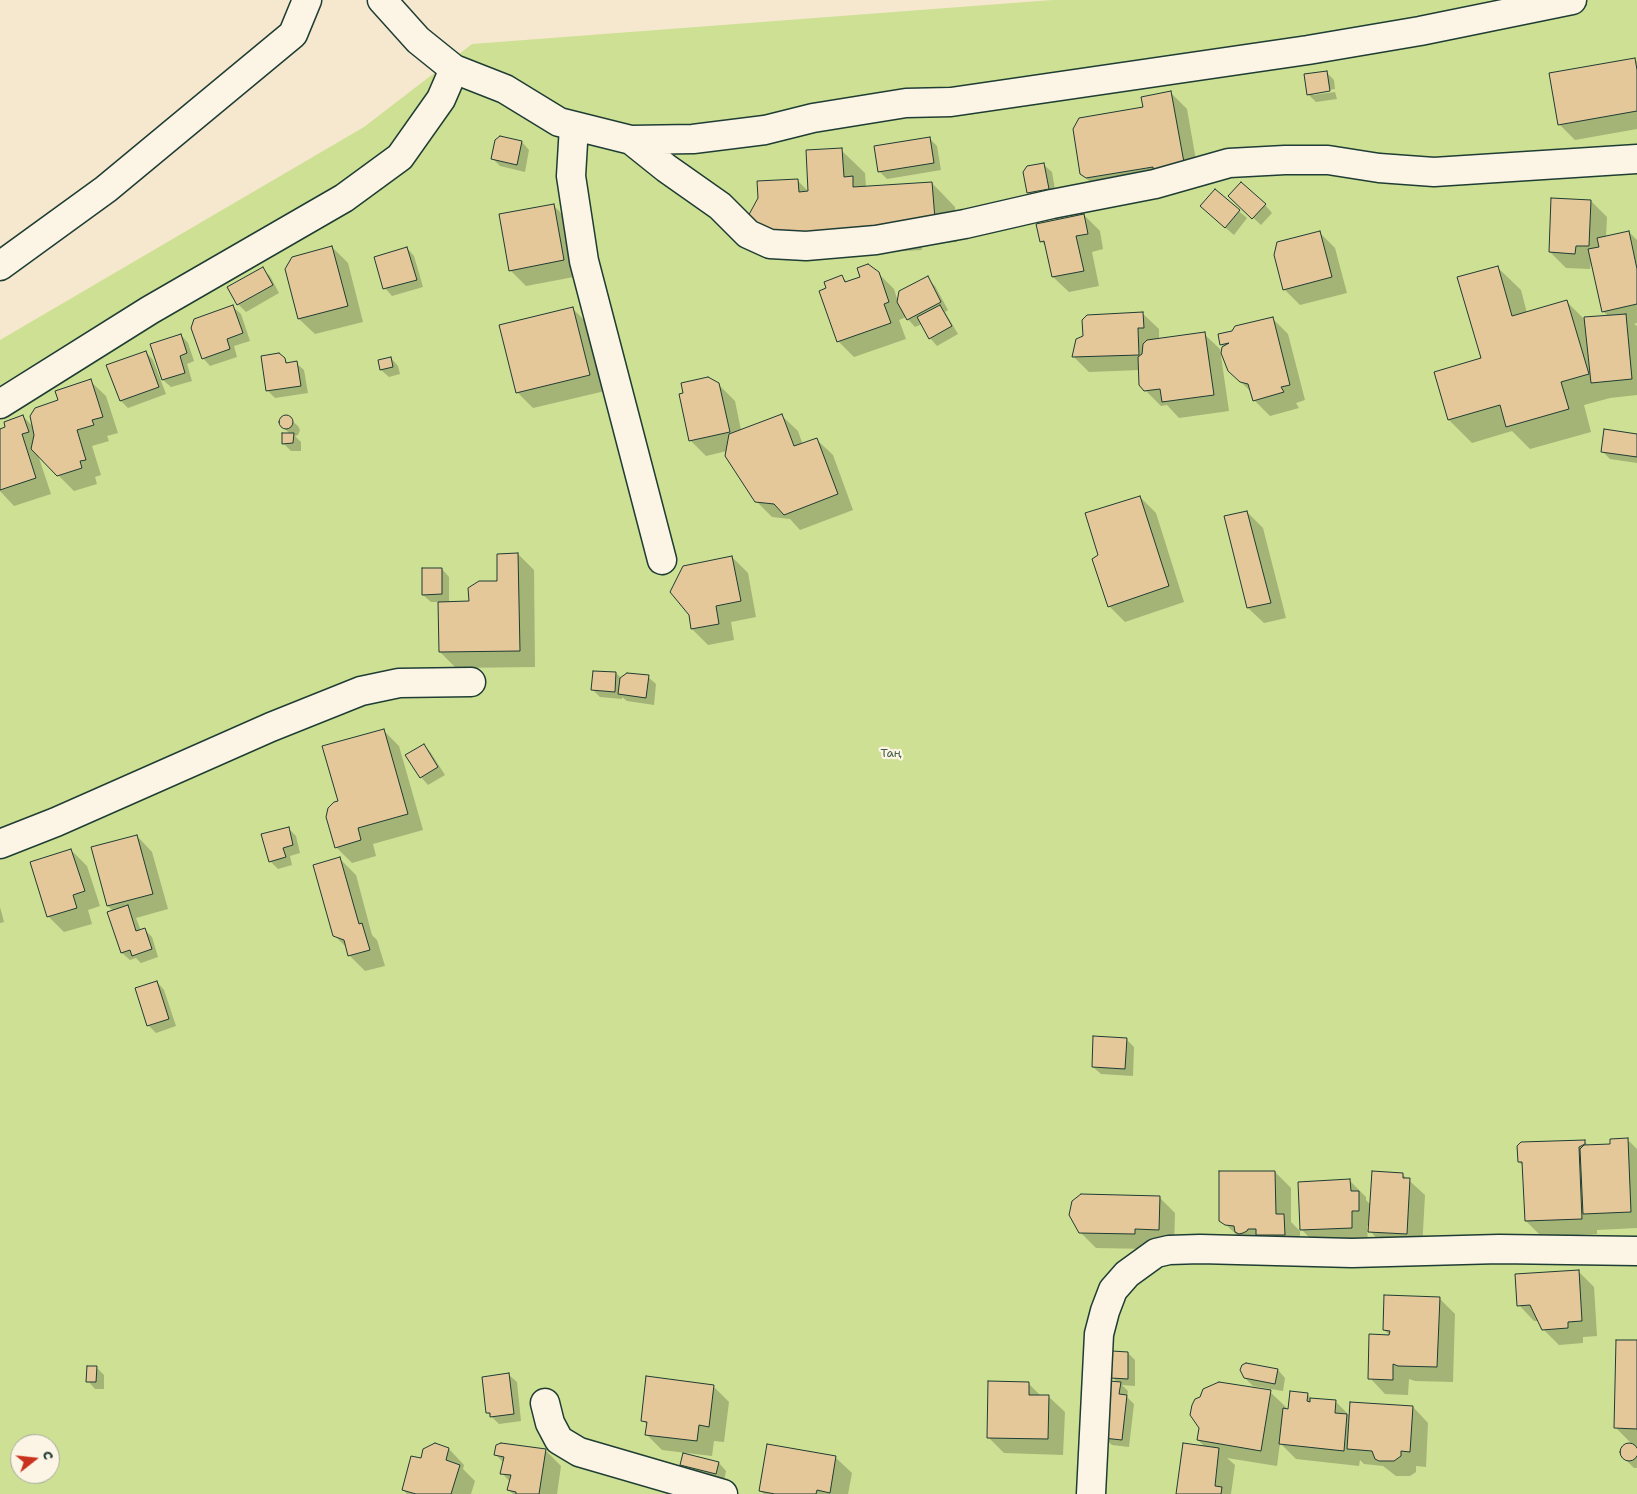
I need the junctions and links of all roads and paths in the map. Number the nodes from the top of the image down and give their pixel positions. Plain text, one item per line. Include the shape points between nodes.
1 (307, 0) edge
2 (382, 0) edge
3 (1572, 0) edge
4 (454, 69) junction
5 (574, 126) junction
6 (631, 140) junction
7 (1637, 159) edge
8 (0, 266) edge
9 (0, 404) edge
10 (662, 560) dead end
11 (471, 682) dead end
12 (0, 844) edge
13 (1637, 1251) edge
14 (545, 1403) dead end
15 (723, 1494) edge
16 (1091, 1494) edge

1 - 8 street via 293,34 106,189
2 - 4 street via 418,40
3 - 6 street via 1420,31 1299,51 951,102 906,103 813,118 765,130 693,139
4 - 5 street via 505,89 559,122
4 - 9 street via 441,99 400,157 344,198 150,310
5 - 6 street
5 - 10 street via 570,176 584,262
6 - 7 street via 720,206 748,234 770,244 806,246 876,240 965,224 1155,184 1228,163 1328,160 1434,172
11 - 12 street via 399,683 361,691
13 - 16 street via 1499,1249 1352,1253 1200,1249 1156,1253 1127,1274 1113,1290 1105,1311 1100,1334
14 - 15 street via 559,1440 579,1452

